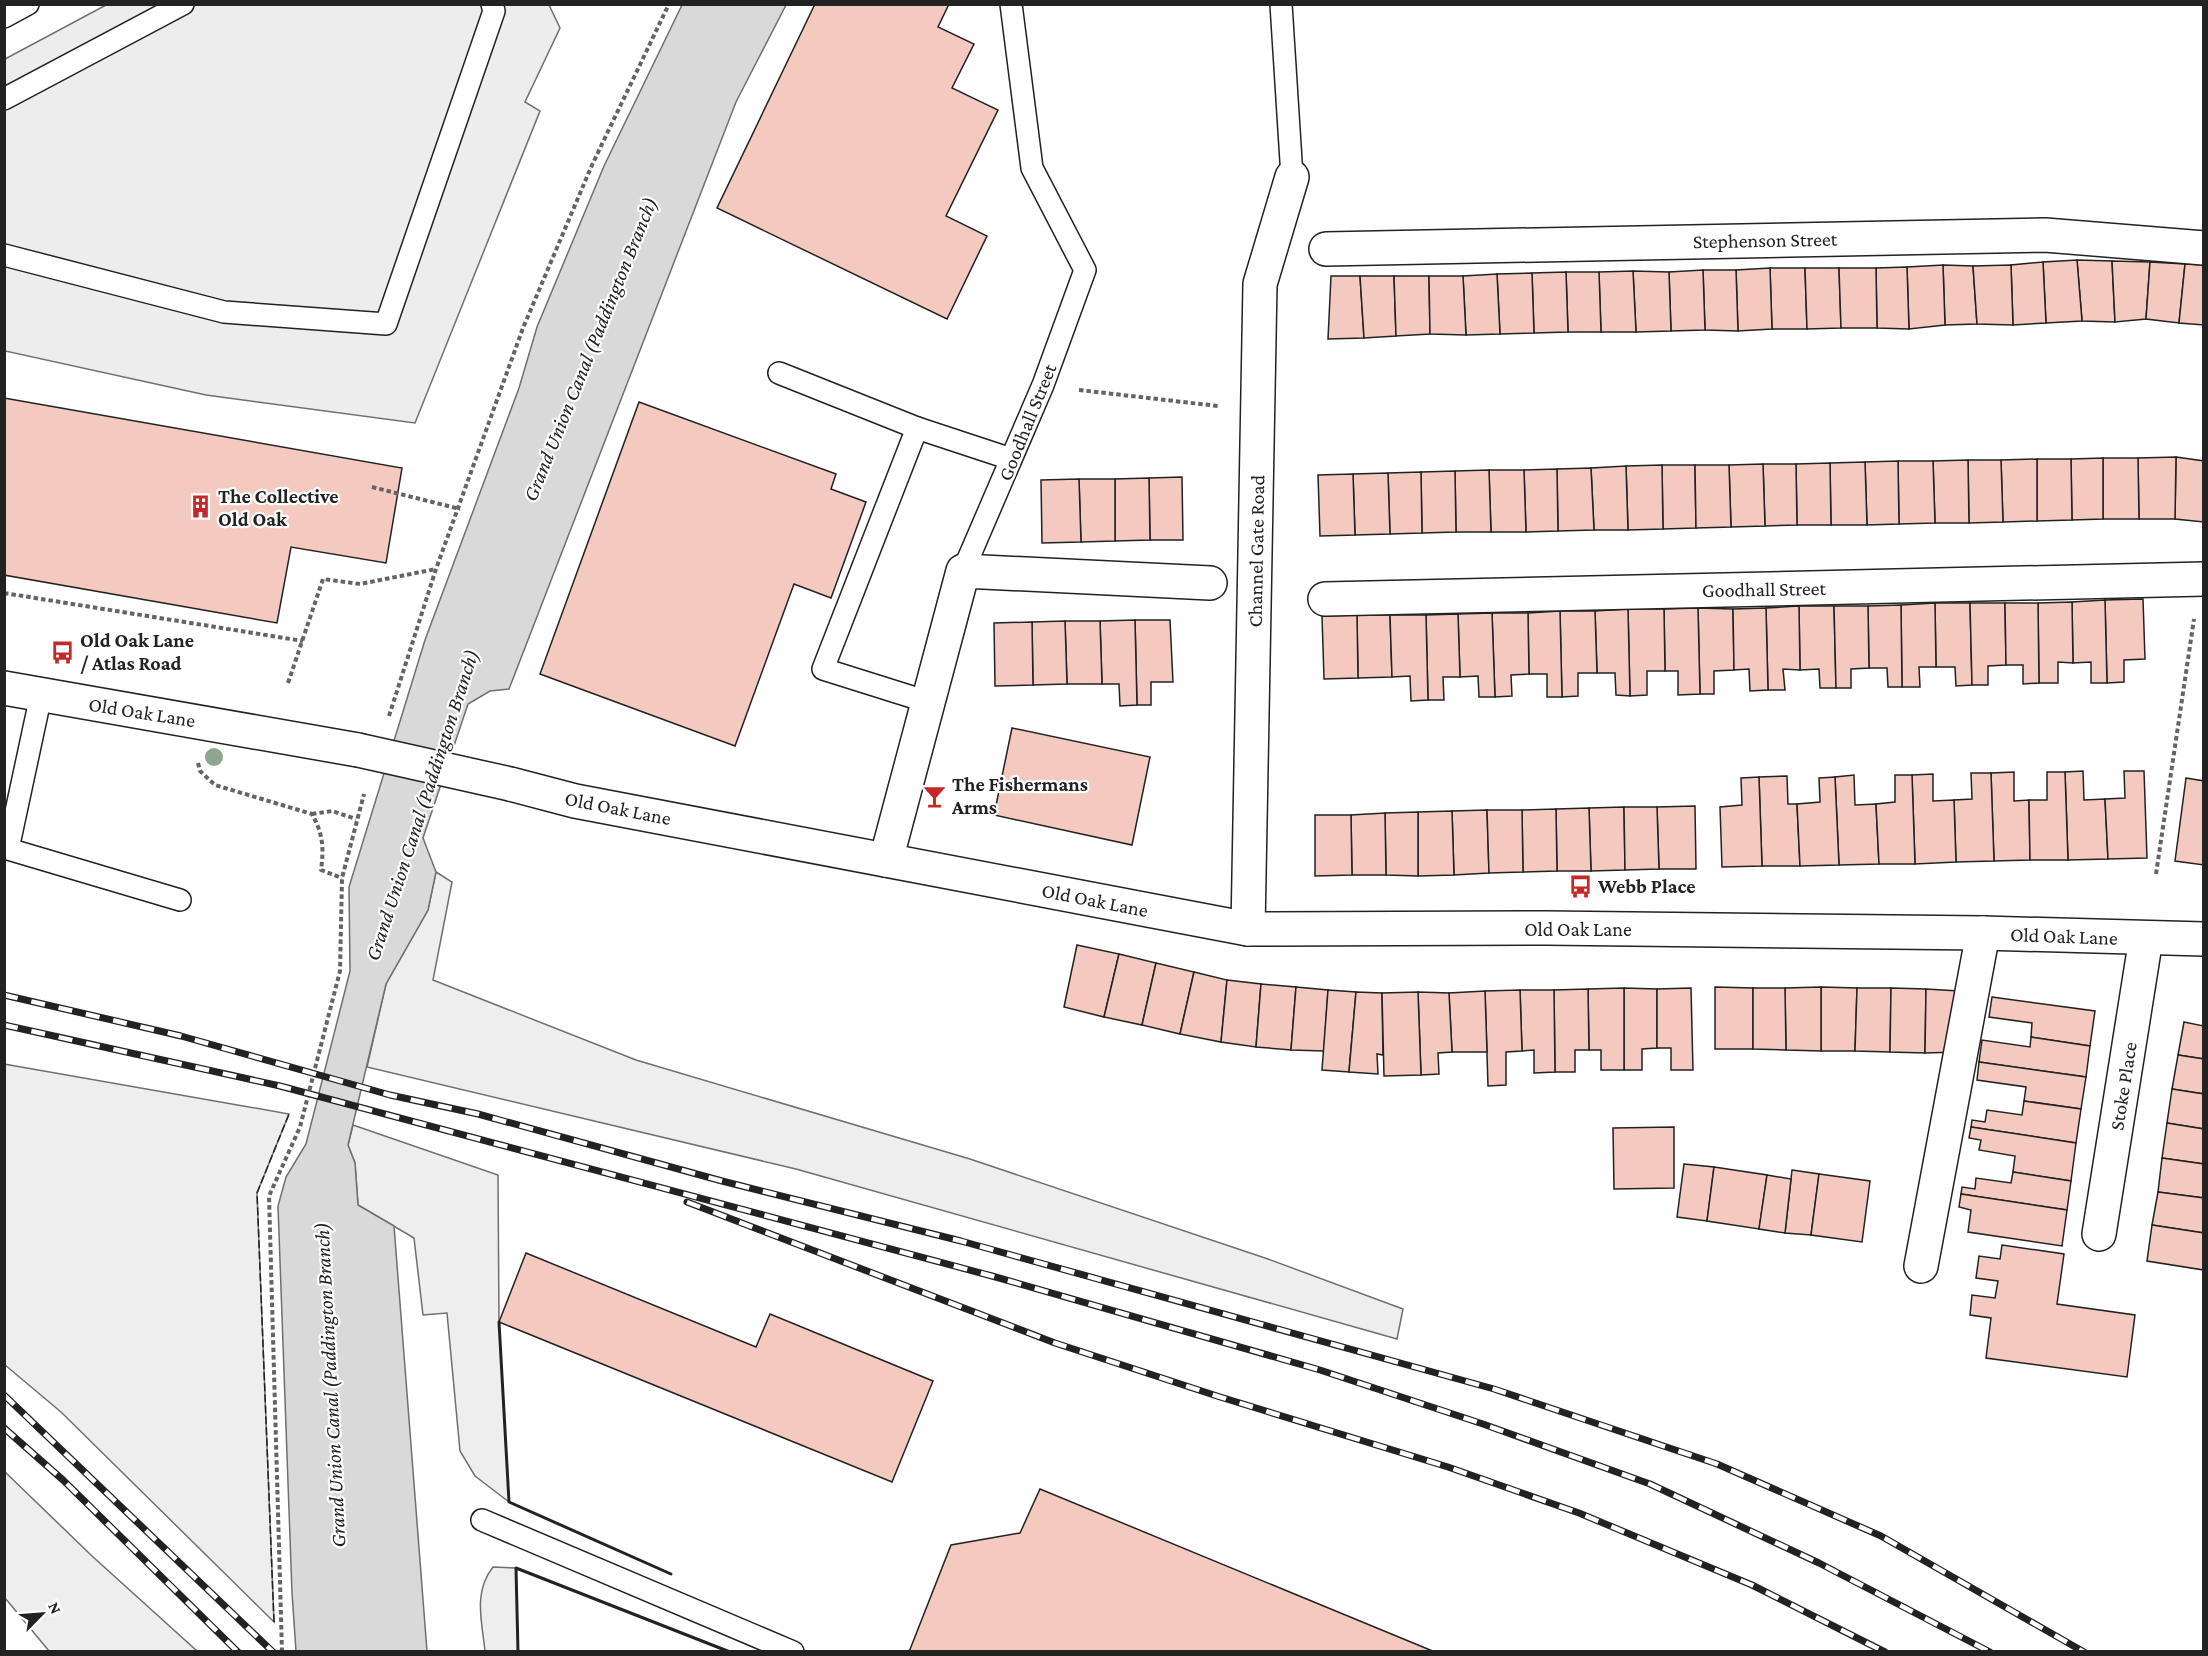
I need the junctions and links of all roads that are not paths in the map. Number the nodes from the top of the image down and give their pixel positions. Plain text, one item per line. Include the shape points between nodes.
1 (28, 4) edge
2 (183, 4) edge
3 (492, 4) edge
4 (1011, 4) edge
5 (1281, 4) edge
6 (4, 17) edge
7 (4, 99) edge
8 (1292, 177) joint
9 (2204, 248) edge
10 (1326, 249) dead end
11 (4, 255) edge
12 (779, 373) dead end
13 (917, 428) junction
14 (1011, 459) junction
15 (963, 571) junction
16 (2202, 579) edge
17 (1209, 583) dead end
18 (1325, 599) dead end
19 (4, 688) edge
20 (41, 695) junction
21 (928, 702) junction
22 (886, 860) junction
23 (180, 900) dead end
24 (1248, 929) junction
25 (1983, 933) junction
26 (2146, 938) junction
27 (2204, 939) edge
28 (2099, 1234) dead end
29 (1921, 1266) dead end
30 (482, 1520) dead end
31 (793, 1652) edge

1 - 6 lane
2 - 7 lane
3 - 11 lane via 494,11 386,324 224,312
4 - 14 lane, Goodhall Street via 1032,168 1085,270
5 - 8 lane
8 - 24 street, Channel Gate Road via 1260,284
9 - 10 street, Stephenson Street via 2045,235
12 - 13 lane
13 - 14 lane
13 - 21 lane via 823,669
14 - 15 lane, Goodhall Street
15 - 17 street
15 - 21 street, Goodhall Street
16 - 18 street, Goodhall Street
19 - 20 street, Old Oak Lane
20 - 22 street, Old Oak Lane, bridge via 298,737 575,801
20 - 23 lane via 8,849
21 - 22 street, Goodhall Street
22 - 24 street, Old Oak Lane
24 - 25 street, Old Oak Lane
25 - 26 street, Old Oak Lane
25 - 29 street
26 - 27 street, Old Oak Lane
26 - 28 street, Stoke Place
30 - 31 lane

